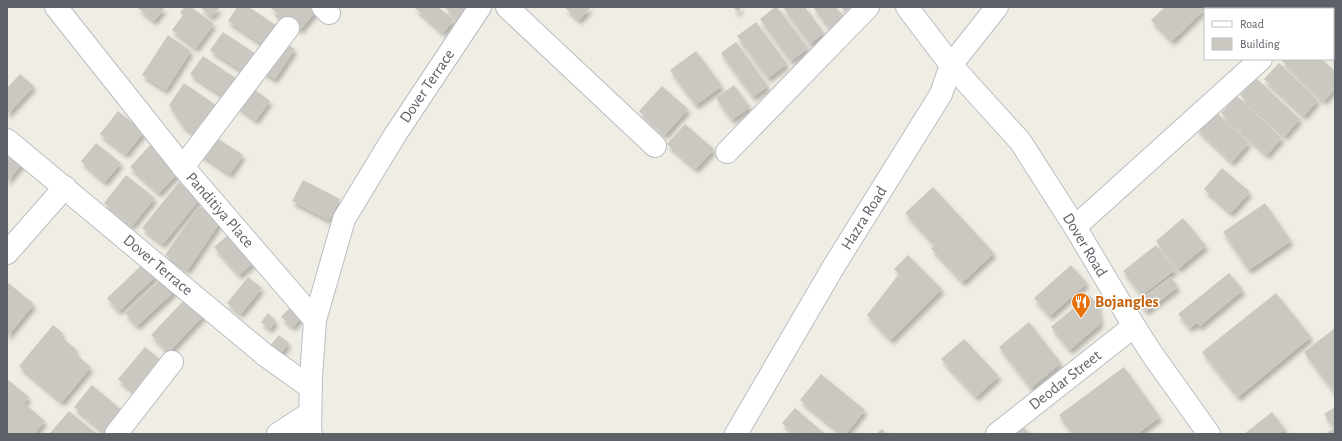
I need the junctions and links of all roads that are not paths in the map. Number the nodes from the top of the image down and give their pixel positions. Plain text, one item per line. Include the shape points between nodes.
1 (56, 7) edge
2 (480, 7) edge
3 (507, 7) edge
4 (868, 7) edge
5 (907, 7) edge
6 (997, 7) edge
7 (288, 28) dead end
8 (1260, 60) edge
9 (951, 64) junction
10 (7, 140) edge
11 (655, 146) dead end
12 (727, 152) dead end
13 (183, 167) junction
14 (64, 188) junction
15 (1075, 227) junction
16 (7, 253) edge
17 (315, 320) junction
18 (1134, 326) junction
19 (172, 362) dead end
20 (311, 388) junction
21 (311, 424) edge
22 (116, 434) edge
23 (278, 434) edge
24 (736, 434) edge
25 (997, 434) edge
26 (1209, 434) edge

1 - 13 street, Panditiya Place
2 - 17 street, Dover Terrace via 395,135 344,219
3 - 11 street
4 - 12 street
5 - 9 street
6 - 9 street, Hazra Road
7 - 13 street
8 - 15 street
9 - 15 street, Dover Road via 1020,141
9 - 24 street, Hazra Road via 941,94 834,266
10 - 14 street, Dover Terrace
13 - 17 street, Panditiya Place
14 - 16 street
14 - 20 street, Dover Terrace via 265,355
15 - 18 street, Dover Road
17 - 20 street
18 - 25 street, Deodar Street
18 - 26 street, Dover Road
19 - 22 street
20 - 21 street
21 - 23 street

